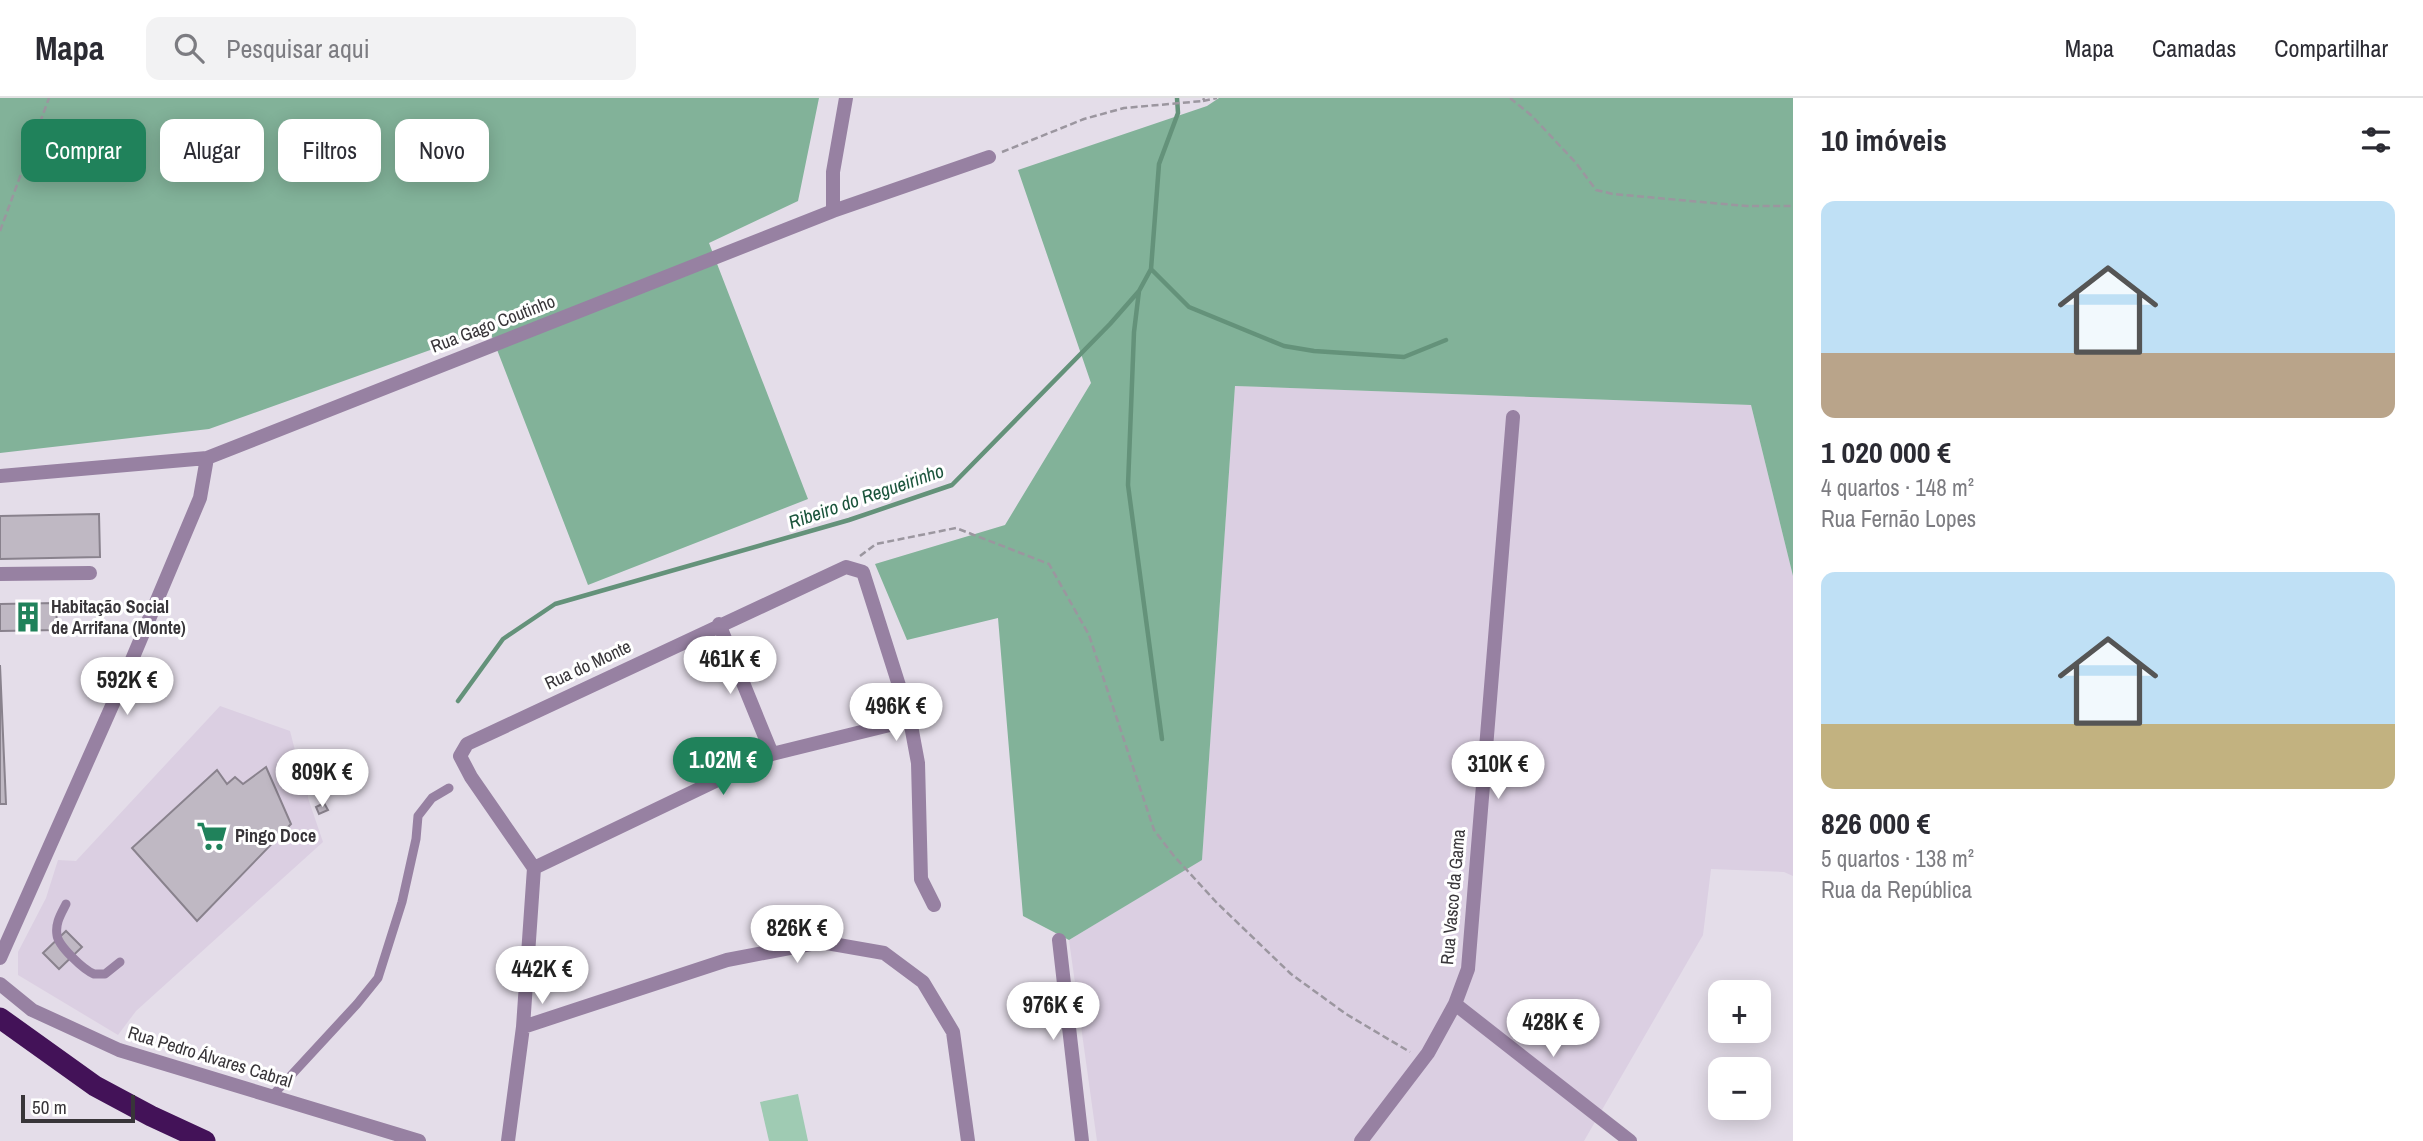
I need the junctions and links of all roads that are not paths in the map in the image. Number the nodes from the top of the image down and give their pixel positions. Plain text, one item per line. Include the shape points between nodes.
1 (846, 98) edge
2 (989, 157) road end
3 (833, 211) junction
4 (1513, 417) dead end
5 (207, 458) junction
6 (0, 477) edge
7 (90, 573) dead end
8 (0, 574) edge
9 (719, 624) junction
10 (910, 720) junction
11 (772, 754) junction
12 (449, 788) dead end
13 (534, 868) junction
14 (66, 904) dead end
15 (934, 905) dead end
16 (1059, 940) dead end
17 (0, 958) edge
18 (120, 962) dead end
19 (0, 984) edge
20 (1455, 1004) junction
21 (0, 1018) edge
22 (523, 1027) junction
23 (0, 1033) edge
24 (272, 1096) junction
25 (176, 1141) edge
26 (205, 1141) edge
27 (419, 1141) edge
28 (508, 1141) edge
29 (968, 1141) edge
30 (1082, 1141) edge
31 (1361, 1141) edge
32 (1630, 1141) edge

1 - 3 street via 833,172
2 - 3 street, Rua Gago Coutinho
3 - 5 street, Rua Gago Coutinho
4 - 20 street, Rua Vasco da Gama via 1468,969
5 - 6 street, Rua Gago Coutinho
5 - 17 street via 200,498
7 - 8 street
9 - 10 street, Rua do Monte via 846,567 863,572
9 - 11 street
9 - 13 street, Rua do Monte via 467,744 460,756 471,777
10 - 11 street
10 - 15 street via 918,763 921,879
11 - 13 street
12 - 24 lane via 432,798 418,816 402,902 378,978
13 - 22 street
14 - 18 lane via 58,919 60,944 95,974 106,974
16 - 30 street
19 - 24 street, Rua Pedro Álvares Cabral via 32,1010 119,1050
20 - 31 street, Rua Vasco da Gama via 1423,1060
20 - 32 street
21 - 26 highway via 95,1086
22 - 28 street
22 - 29 street via 727,960 821,943 884,953 923,982 953,1031
23 - 25 highway via 89,1095
24 - 27 street, Rua Pedro Álvares Cabral

